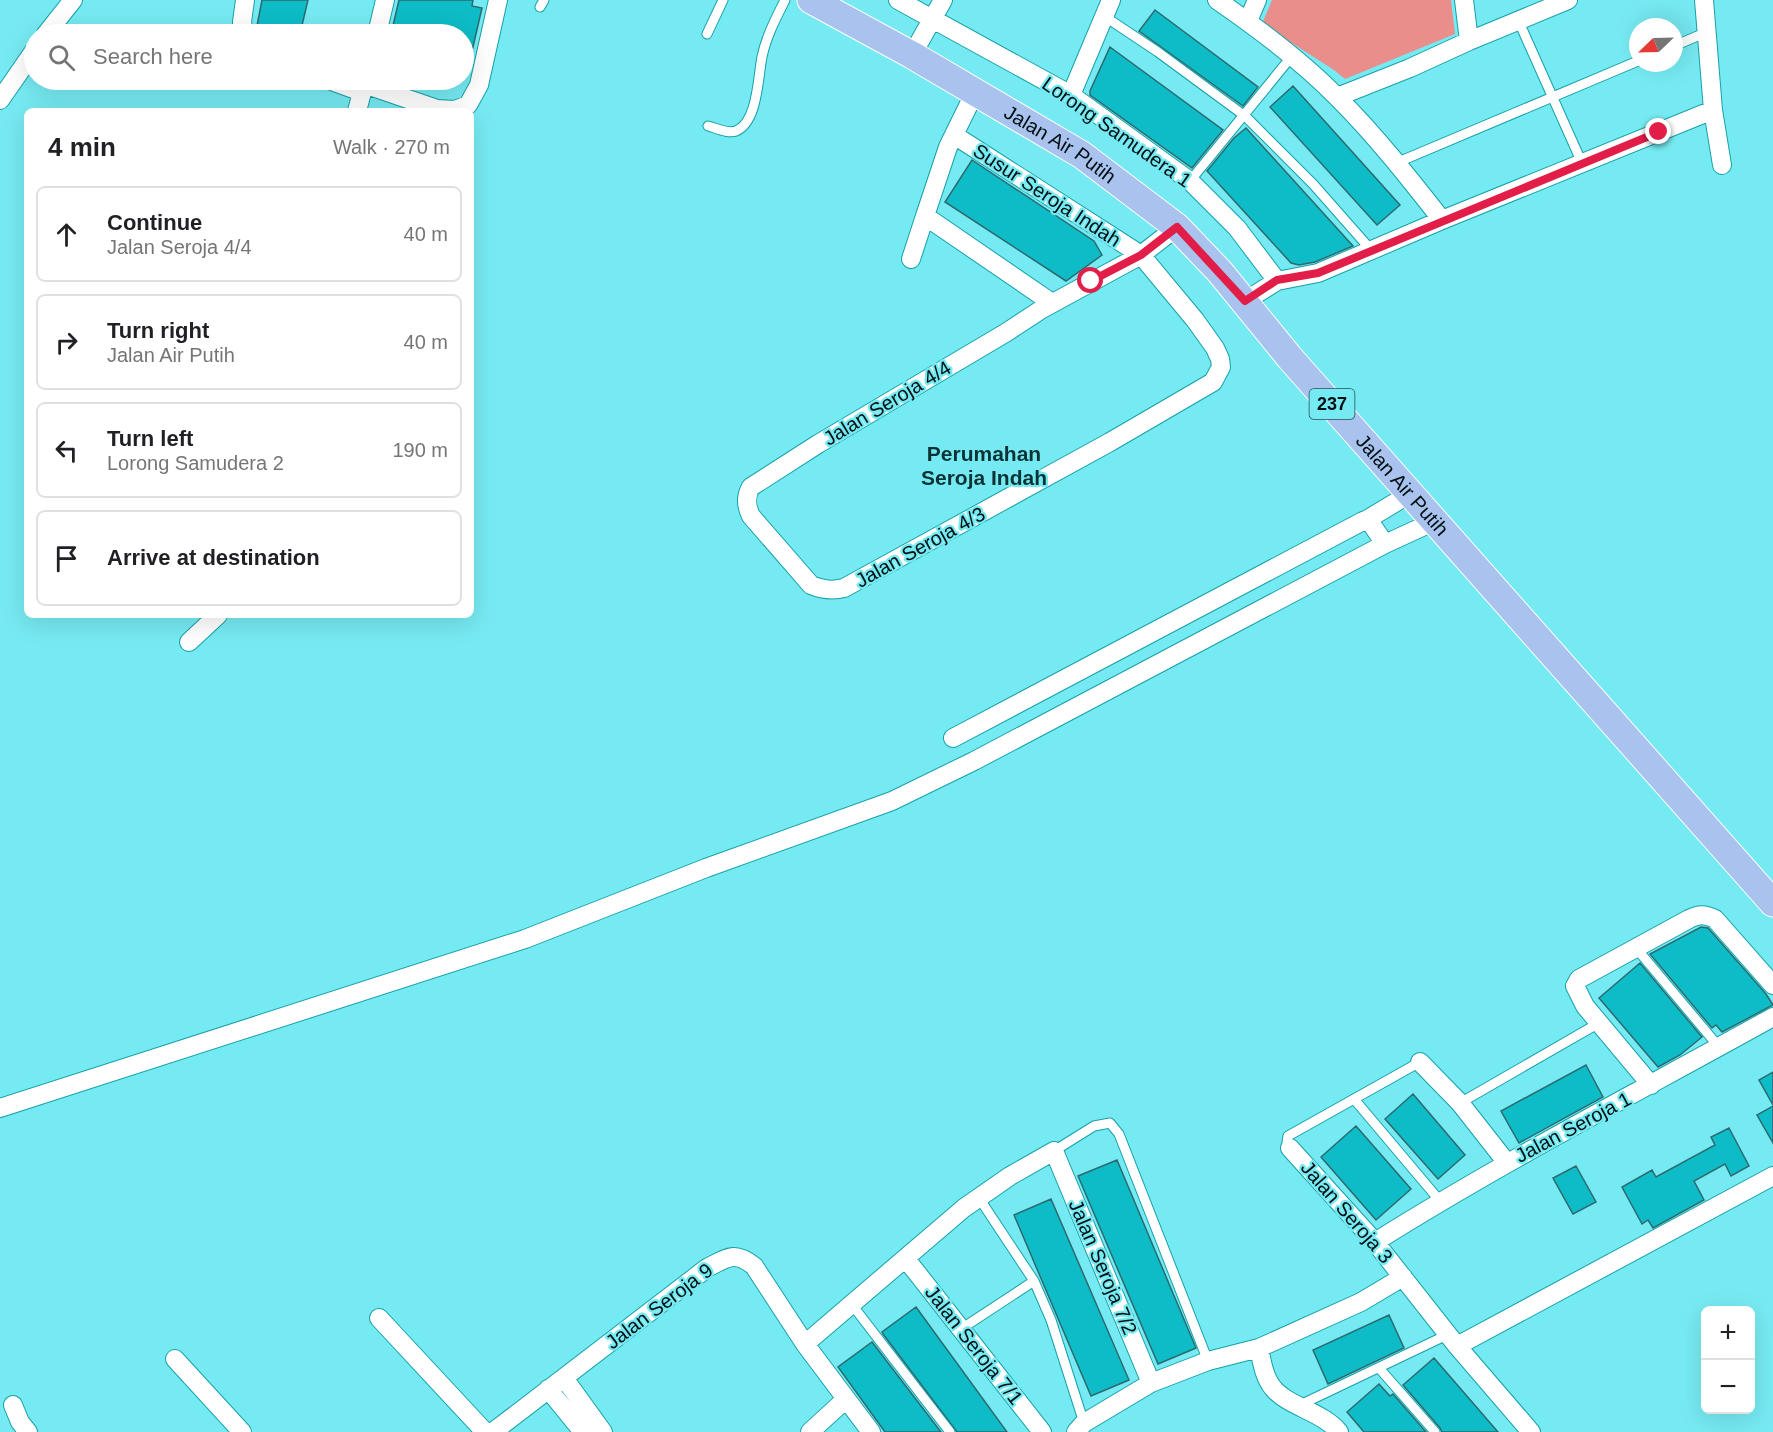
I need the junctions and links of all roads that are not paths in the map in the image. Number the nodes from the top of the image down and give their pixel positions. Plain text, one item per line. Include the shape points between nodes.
1 (73, 0) edge
2 (245, 0) edge
3 (385, 0) edge
4 (498, 0) edge
5 (723, 0) edge
6 (785, 0) edge
7 (812, 0) edge
8 (898, 0) edge
9 (943, 0) edge
10 (1217, 0) edge
11 (1257, 0) edge
12 (1464, 0) edge
13 (1568, 0) edge
14 (1704, 0) edge
15 (1108, 8) edge
16 (932, 19) junction
17 (1248, 21) junction
18 (1519, 22) junction
19 (54, 24) edge
20 (242, 24) edge
21 (379, 24) edge
22 (1707, 32) junction
23 (707, 34) dead end
24 (1469, 41) junction
25 (1683, 42) edge
26 (912, 55) junction
27 (1292, 56) junction
28 (24, 65) edge
29 (1629, 65) edge
30 (363, 90) edge
31 (379, 90) edge
32 (975, 92) junction
33 (1071, 94) junction
34 (1337, 97) junction
35 (1553, 97) junction
36 (0, 100) edge
37 (358, 108) edge
38 (434, 108) edge
39 (460, 108) edge
40 (1713, 110) junction
41 (1245, 116) junction
42 (708, 126) dead end
43 (954, 135) junction
44 (1582, 163) junction
45 (1396, 164) junction
46 (1722, 165) dead end
47 (1190, 181) junction
48 (926, 216) junction
49 (1442, 220) junction
50 (1177, 227) junction
51 (1372, 251) junction
52 (1141, 255) junction
53 (911, 259) dead end
54 (1277, 280) junction
55 (1245, 301) junction
56 (1052, 303) junction
57 (1411, 493) junction
58 (1368, 519) junction
59 (1435, 521) junction
60 (1385, 544) junction
61 (821, 590) joint
62 (215, 618) edge
63 (189, 642) dead end
64 (953, 738) dead end
65 (1773, 903) edge
66 (1636, 948) junction
67 (1773, 985) edge
68 (1773, 1017) edge
69 (1599, 1023) junction
70 (1719, 1047) junction
71 (1420, 1062) joint
72 (1651, 1085) junction
73 (1354, 1099) junction
74 (1460, 1103) junction
75 (0, 1108) edge
76 (1290, 1148) joint
77 (1054, 1151) junction
78 (1507, 1163) junction
79 (1773, 1176) edge
80 (979, 1198) junction
81 (1440, 1202) junction
82 (1375, 1242) junction
83 (906, 1259) junction
84 (1403, 1277) junction
85 (1034, 1281) junction
86 (853, 1306) junction
87 (379, 1318) dead end
88 (962, 1329) junction
89 (1453, 1340) junction
90 (806, 1344) junction
91 (1259, 1348) junction
92 (176, 1359) dead end
93 (1208, 1361) junction
94 (1379, 1368) junction
95 (564, 1378) junction
96 (1151, 1383) junction
97 (548, 1389) junction
98 (846, 1399) junction
99 (13, 1405) dead end
100 (1300, 1405) junction
101 (1080, 1427) edge
102 (28, 1432) edge
103 (242, 1432) edge
104 (486, 1432) edge
105 (493, 1432) edge
106 (583, 1432) edge
107 (603, 1432) edge
108 (810, 1432) edge
109 (871, 1432) edge
110 (950, 1432) edge
111 (1042, 1432) edge
112 (1339, 1432) edge
113 (1435, 1432) edge
114 (1531, 1432) edge

1 - 19 street
2 - 20 street
3 - 21 street
4 - 39 street via 479,85 468,105
5 - 23 lane
6 - 42 lane via 770,30 756,99 746,122 732,132
7 - 26 main road, Jalan Air Putih / 237
8 - 16 street, Lorong Samudera 1
9 - 16 street
10 - 17 street
11 - 17 street
12 - 24 street
13 - 18 street
14 - 22 street
15 - 33 street
15 - 41 lane via 1158,52
16 - 26 street
16 - 33 street, Lorong Samudera 1
17 - 27 street
18 - 24 street
18 - 35 lane
22 - 25 lane
22 - 40 street
24 - 34 street
26 - 32 main road, Jalan Air Putih / 237
27 - 34 street
27 - 41 lane
28 - 36 street
29 - 35 lane
30 - 37 street
31 - 38 street
32 - 43 street
32 - 50 main road, Jalan Air Putih / 237 via 1082,155
33 - 47 street, Lorong Samudera 1
34 - 45 street
35 - 44 lane
35 - 45 lane
40 - 44 street
40 - 46 street
41 - 47 lane
41 - 51 lane
43 - 48 street
43 - 52 street, Susur Seroja Indah
44 - 49 street
45 - 49 street
47 - 54 street, Lorong Samudera 1 via 1237,228
48 - 53 street
48 - 56 street
49 - 51 street
50 - 52 street, Jalan Seroja 4/4
50 - 55 main road, Jalan Air Putih / 237
51 - 54 street via 1318,273
52 - 56 street, Jalan Seroja 4/4
52 - 61 street, Jalan Seroja 4/3 via 1195,320 1220,359 1221,367 1213,381 844,588
54 - 55 street
55 - 57 main road, Jalan Air Putih / 237 via 1290,358
56 - 61 street, Jalan Seroja 4/4 via 752,487 747,500 751,516 811,585
57 - 58 street
57 - 59 main road, Jalan Air Putih / 237
58 - 60 street
58 - 64 street
59 - 60 street
59 - 65 main road, Jalan Air Putih / 237
60 - 75 street via 892,801 525,939
62 - 63 street
66 - 67 street via 1698,914 1706,914 1715,919
66 - 69 street via 1575,986
66 - 70 lane
68 - 70 street, Jalan Seroja 1
69 - 72 street
69 - 74 lane
70 - 72 street, Jalan Seroja 1
71 - 73 lane
71 - 74 street
72 - 78 street, Jalan Seroja 1
73 - 76 lane via 1288,1136
73 - 81 lane
74 - 78 street
76 - 82 street, Jalan Seroja 3
77 - 80 street
77 - 93 lane via 1094,1126 1110,1123 1119,1134
77 - 96 street, Jalan Seroja 7/2
78 - 81 street, Jalan Seroja 1
79 - 89 street
80 - 83 street
80 - 85 lane
81 - 82 street, Jalan Seroja 1
82 - 84 street, Jalan Seroja 3
83 - 86 street
83 - 88 street, Jalan Seroja 7/1
84 - 89 street, Jalan Seroja 3
84 - 91 street via 1361,1302
85 - 88 lane
85 - 101 lane via 1051,1320
86 - 90 street
86 - 110 lane
87 - 104 street
88 - 111 street, Jalan Seroja 7/1
89 - 94 lane
89 - 114 street, Jalan Seroja 3
90 - 95 street, Jalan Seroja 9 via 754,1266 743,1257 731,1256 707,1268
90 - 98 street
91 - 93 street
91 - 100 street via 1272,1388
92 - 103 street
93 - 96 street
94 - 100 lane
94 - 113 lane
95 - 97 street, Jalan Seroja 9
95 - 107 street
96 - 101 street
97 - 105 street, Jalan Seroja 9
97 - 106 street
98 - 108 street
98 - 109 street
99 - 102 street
100 - 112 street

